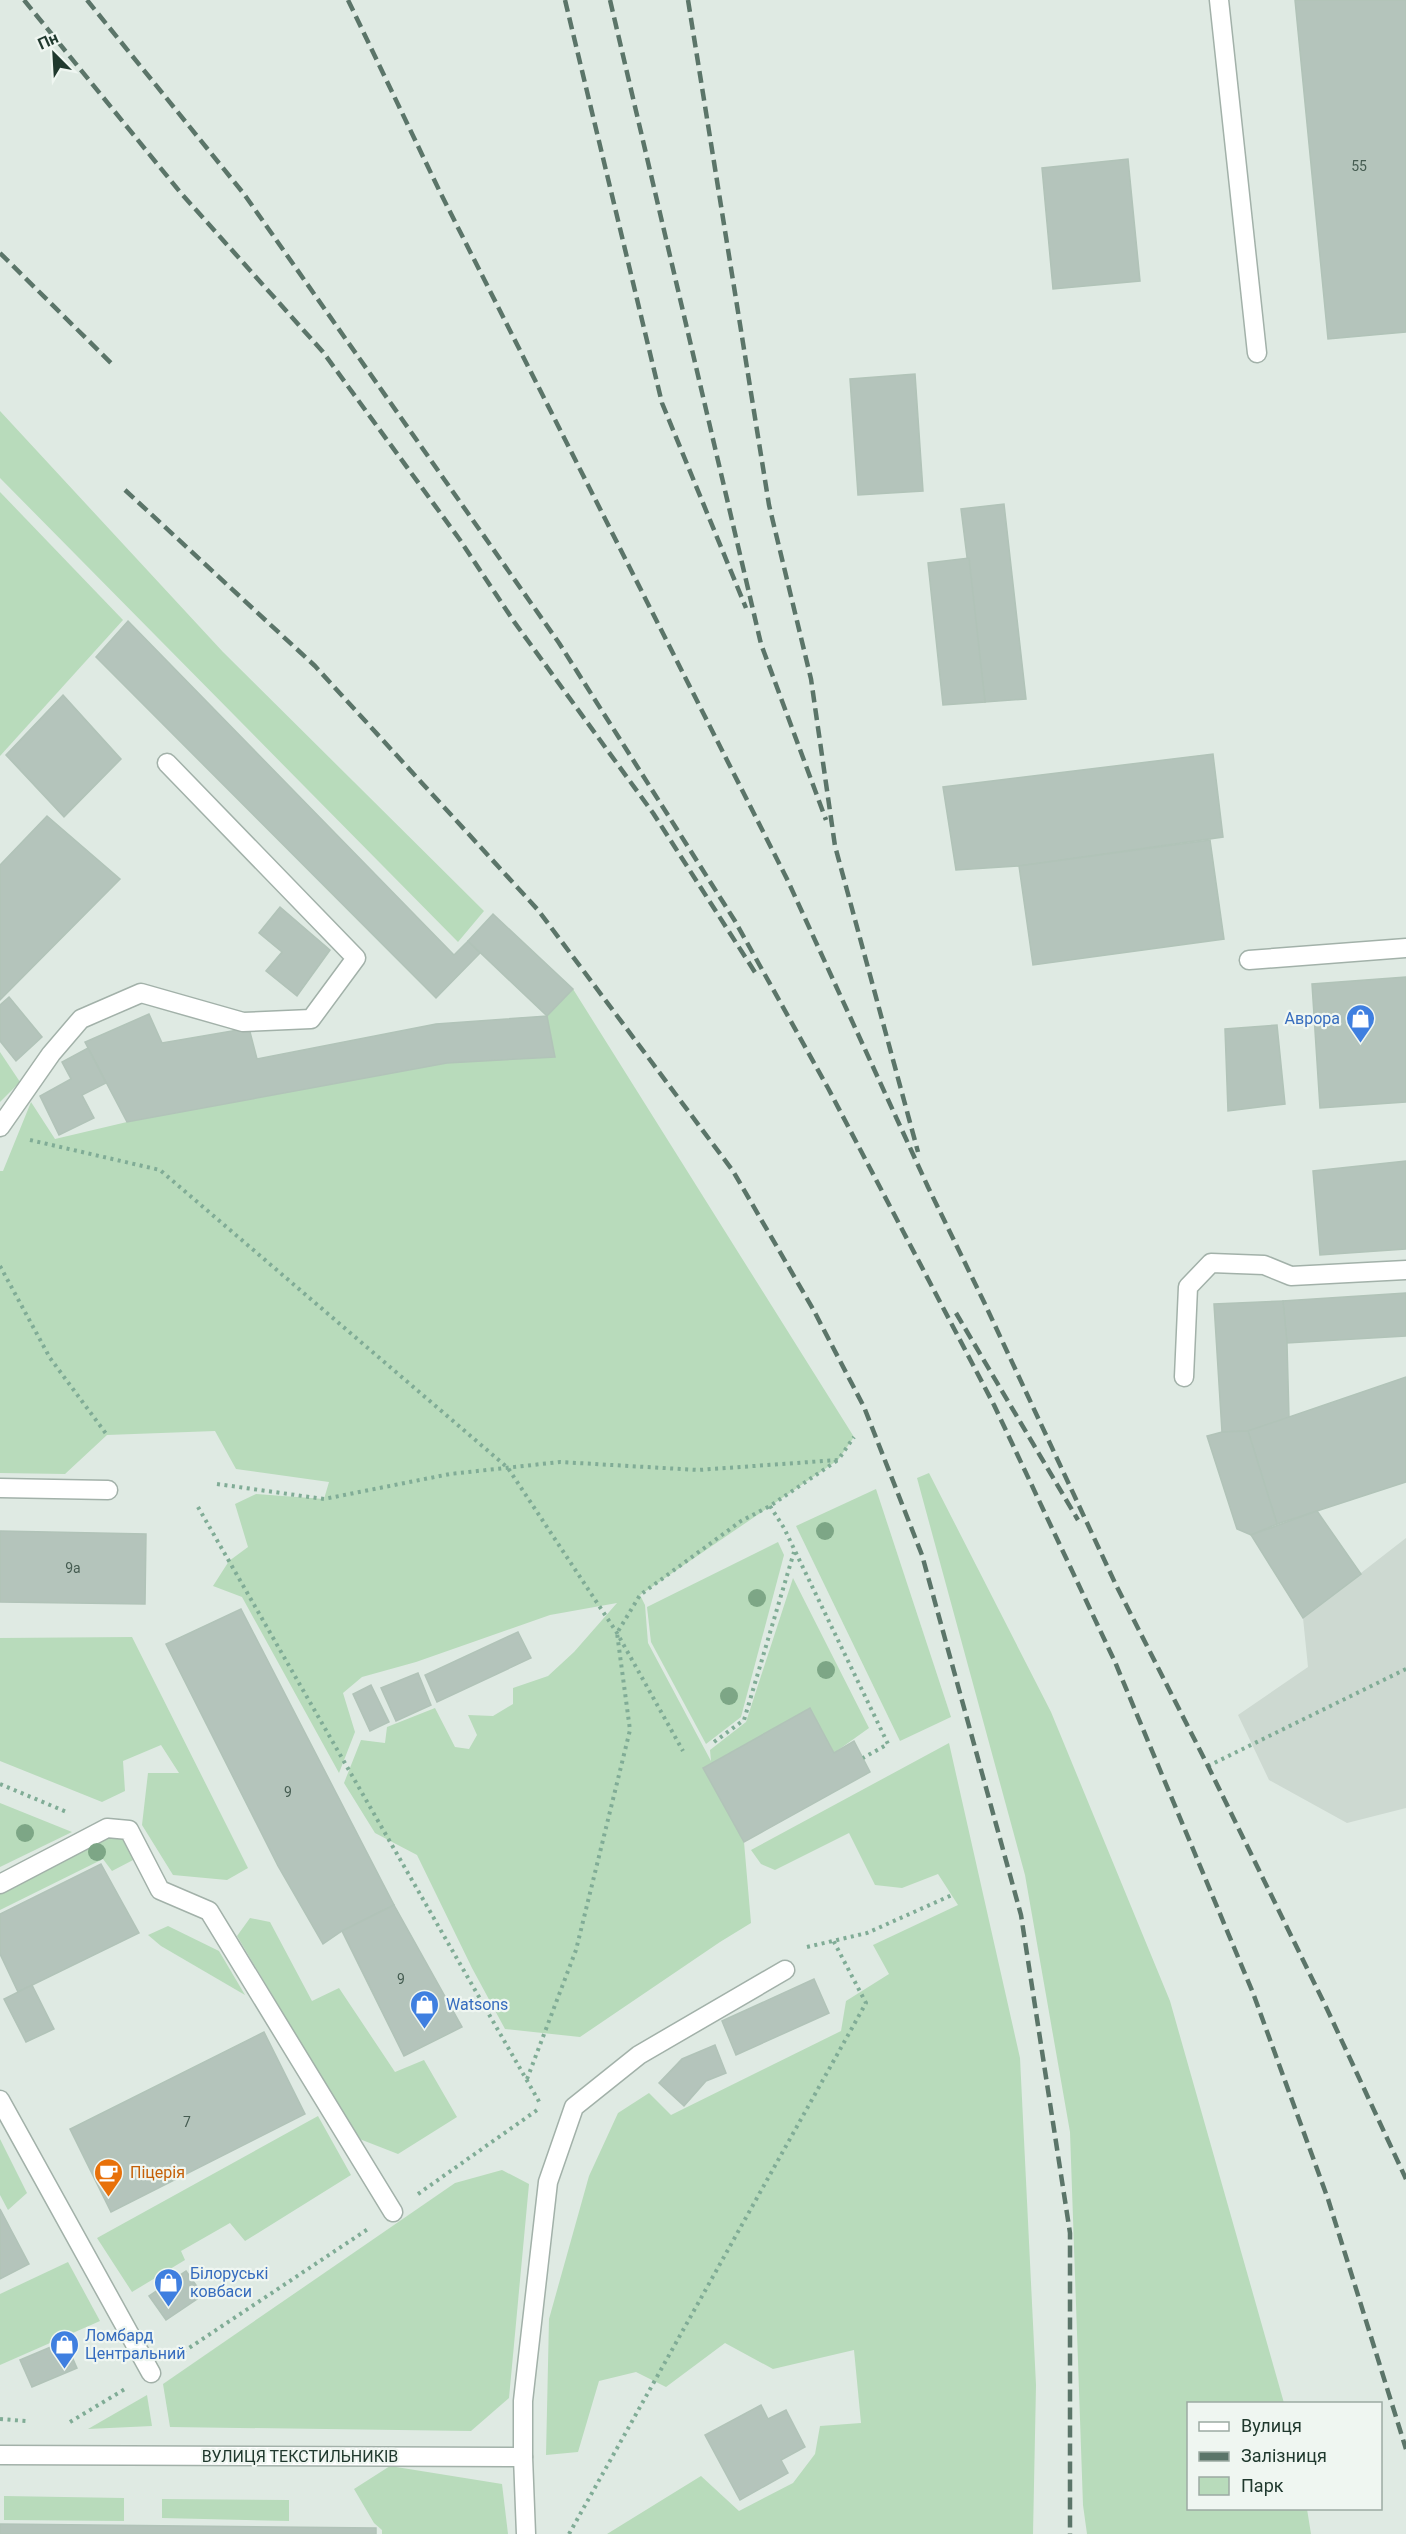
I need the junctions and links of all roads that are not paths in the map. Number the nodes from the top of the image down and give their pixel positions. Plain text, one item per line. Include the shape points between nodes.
1 (1219, 0) edge
2 (1257, 353) dead end
3 (167, 763) dead end
4 (1406, 948) edge
5 (1249, 960) dead end
6 (0, 1127) edge
7 (1406, 1270) edge
8 (1184, 1377) dead end
9 (0, 1488) edge
10 (108, 1490) dead end
11 (0, 1884) edge
12 (785, 1970) dead end
13 (0, 2100) edge
14 (393, 2212) road end
15 (152, 2373) road end
16 (0, 2455) edge
17 (523, 2457) junction
18 (526, 2534) edge

1 - 2 street
3 - 6 street via 356,958 311,1019 243,1022 141,993 81,1018
4 - 5 street
7 - 8 street via 1291,1276 1264,1265 1211,1263 1188,1287
9 - 10 street
11 - 14 street via 107,1828 129,1830 160,1890 208,1911
12 - 17 street via 639,2055 574,2108 548,2182 523,2401
13 - 15 street
16 - 17 street, ВУЛИЦЯ ТЕКСТИЛЬНИКІВ
17 - 18 street

